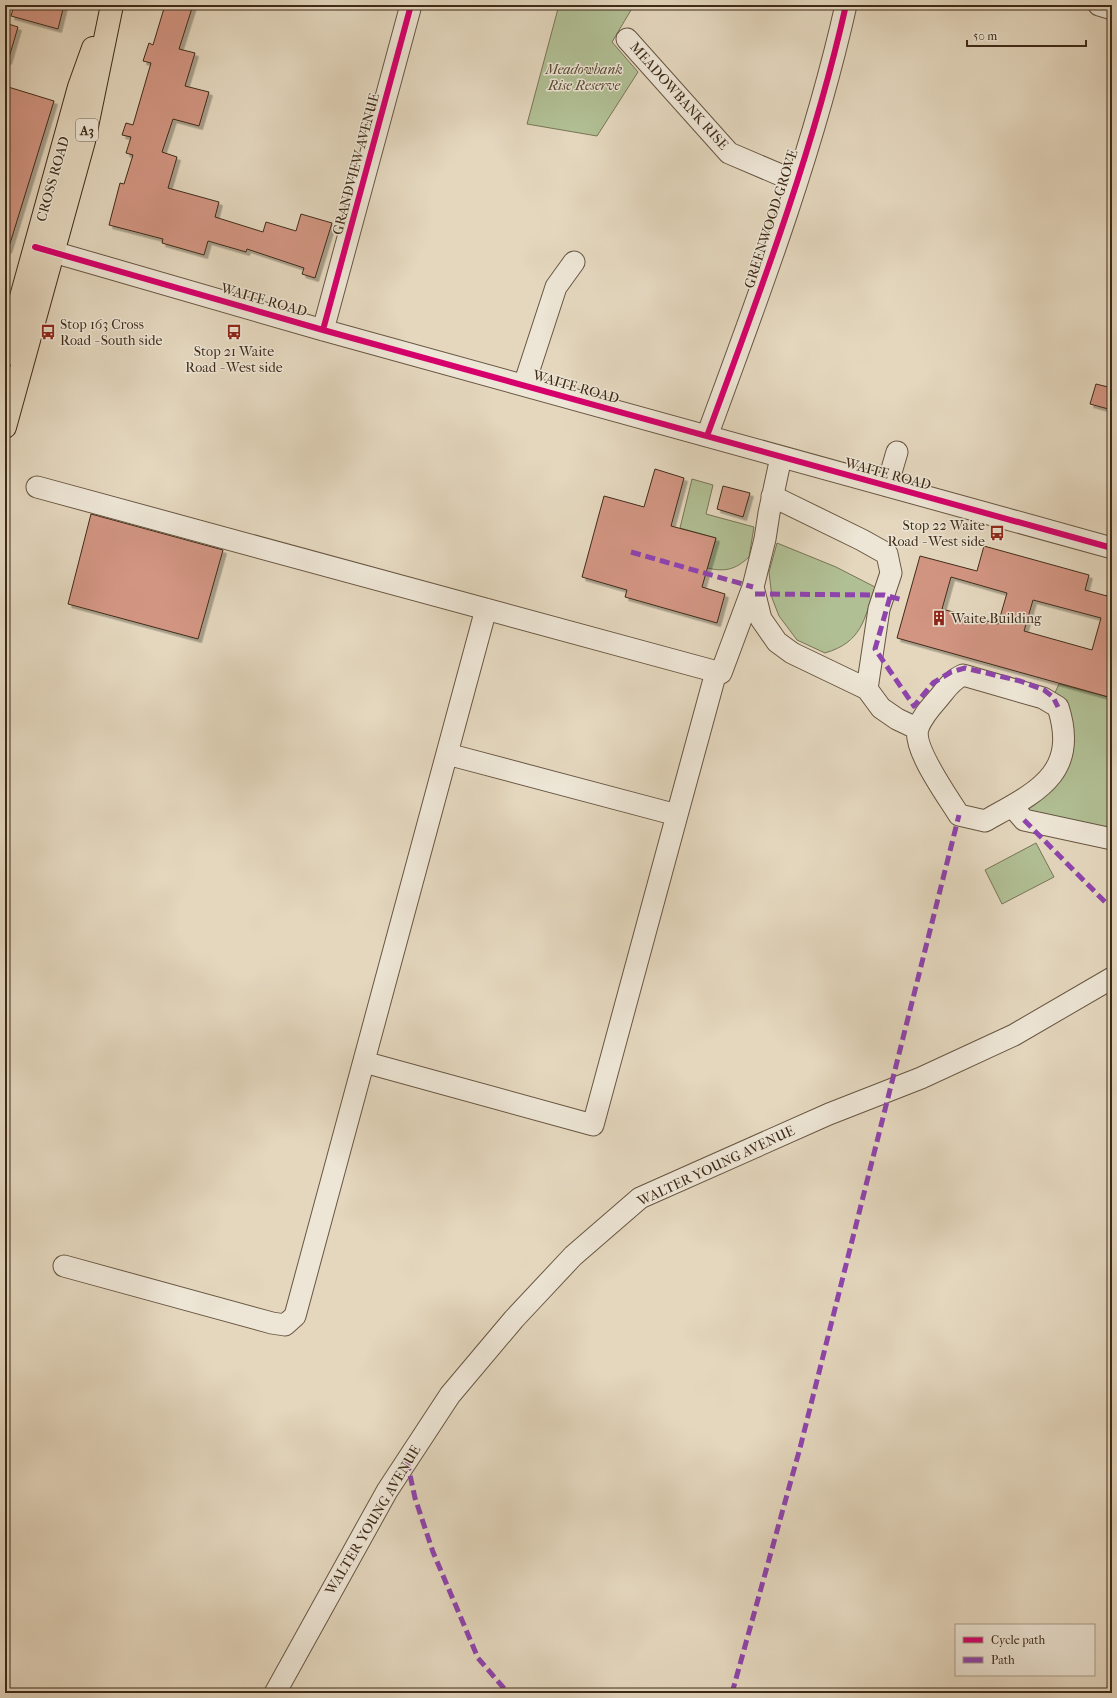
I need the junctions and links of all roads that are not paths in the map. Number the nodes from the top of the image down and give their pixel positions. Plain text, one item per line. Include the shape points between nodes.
1 (108, 5) edge
2 (112, 5) edge
3 (411, 5) edge
4 (846, 5) edge
5 (1099, 5) edge
6 (1112, 9) edge
7 (627, 39) dead end
8 (797, 182) junction
9 (44, 250) junction
10 (574, 262) dead end
11 (323, 330) junction
12 (5, 355) edge
13 (524, 385) junction
14 (5, 427) edge
15 (707, 436) junction
16 (896, 452) dead end
17 (781, 457) junction
18 (887, 486) junction
19 (37, 487) dead end
20 (772, 496) junction
21 (1112, 548) edge
22 (753, 587) junction
23 (486, 609) junction
24 (716, 672) junction
25 (867, 689) junction
26 (918, 729) junction
27 (447, 754) junction
28 (1012, 806) junction
29 (677, 815) junction
30 (1112, 839) edge
31 (1112, 978) edge
32 (364, 1062) junction
33 (64, 1266) dead end
34 (275, 1693) edge

1 - 9 highway, CROSS ROAD / A3 via 79,87
2 - 9 highway, CROSS ROAD / A3 via 84,141
3 - 11 street, GRANDVIEW AVENUE
4 - 8 street, GREENWOOD GROVE via 839,38
5 - 6 street
7 - 8 street, MEADOWBANK RISE via 729,153
8 - 15 street, GREENWOOD GROVE
9 - 11 street, WAITE ROAD
9 - 12 highway, CROSS ROAD / A3
9 - 14 highway, CROSS ROAD / A3
10 - 13 street via 556,287
11 - 13 street, WAITE ROAD
13 - 15 street, WAITE ROAD
15 - 17 street, WAITE ROAD
16 - 18 street
17 - 18 street, WAITE ROAD
17 - 20 street
18 - 21 street, WAITE ROAD
19 - 23 street
20 - 22 street
20 - 25 street via 886,554 891,573 879,609
22 - 24 street via 720,673
22 - 25 street via 761,619 777,642 799,656
23 - 24 street
23 - 27 street
24 - 29 street
25 - 26 street via 881,708
26 - 28 street via 924,757 959,815 985,821
26 - 28 street via 924,714 955,678 963,675 1043,698 1058,707 1064,732 1062,753 1056,768 1047,782
27 - 29 street
27 - 32 street
28 - 30 street via 1024,820
29 - 32 street via 593,1124
31 - 34 street, WALTER YOUNG AVENUE via 1014,1034 921,1078 829,1114 640,1198 573,1256 514,1319 450,1395 387,1491
32 - 33 street via 295,1316 285,1325 272,1324

